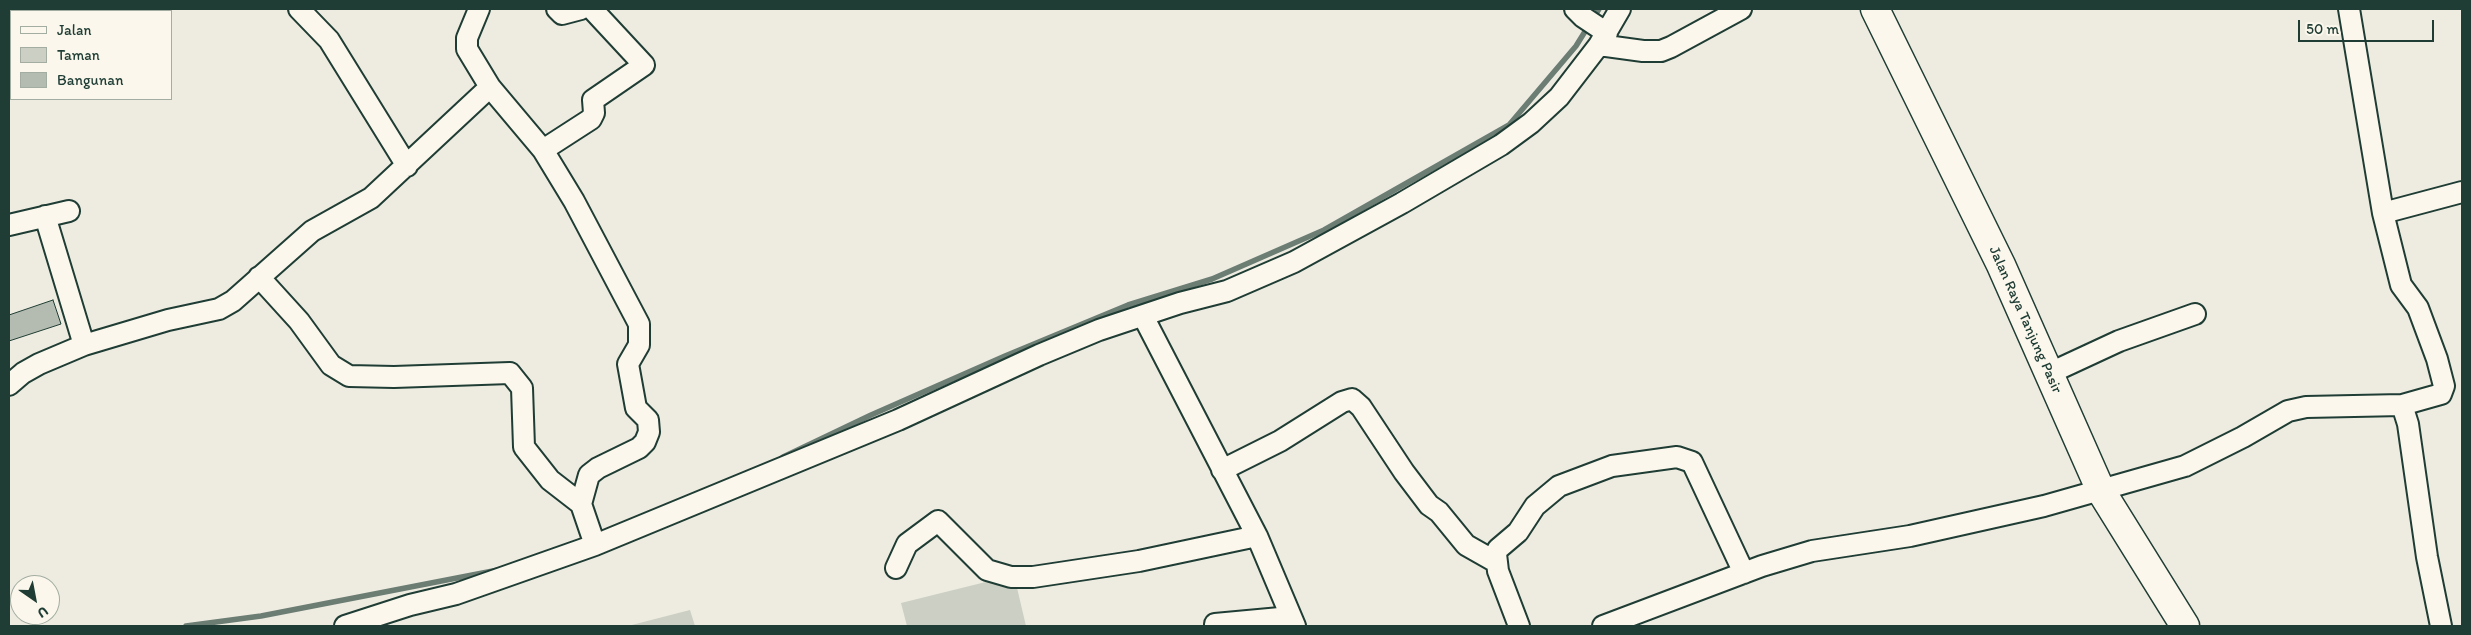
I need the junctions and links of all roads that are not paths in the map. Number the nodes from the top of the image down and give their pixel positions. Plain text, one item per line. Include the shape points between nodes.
1 (299, 9) edge
2 (557, 9) edge
3 (581, 9) edge
4 (592, 9) edge
5 (1620, 9) edge
6 (1742, 9) edge
7 (1875, 9) edge
8 (2349, 9) edge
9 (483, 12) edge
10 (1579, 13) edge
11 (1604, 36) junction
12 (490, 88) junction
13 (543, 150) junction
14 (407, 166) junction
15 (2462, 192) edge
16 (69, 211) dead end
17 (2383, 213) junction
18 (45, 216) junction
19 (9, 225) edge
20 (259, 277) junction
21 (2195, 314) dead end
22 (1143, 316) junction
23 (84, 345) junction
24 (2050, 373) junction
25 (9, 385) edge
26 (2406, 403) junction
27 (1222, 470) junction
28 (2101, 491) junction
29 (581, 504) junction
30 (1257, 536) junction
31 (592, 537) junction
32 (1496, 562) junction
33 (896, 568) dead end
34 (1744, 573) junction
35 (1293, 622) edge
36 (1214, 624) dead end
37 (345, 626) edge
38 (1519, 626) edge
39 (1603, 626) edge
40 (2185, 626) edge
41 (2442, 626) edge

1 - 14 street via 329,40
2 - 3 street via 562,14
4 - 13 street via 644,65 593,100 591,119
5 - 11 street
6 - 11 street via 1660,51 1643,51
7 - 24 street, Jalan Raya Tanjung Pasir via 2001,265
8 - 17 street
9 - 12 street via 467,38 467,49
10 - 11 street
11 - 22 street via 1559,97 1531,123 1501,144 1294,262 1227,291
12 - 13 street
12 - 14 street
13 - 29 street via 574,201 639,324 638,346 628,364 636,408 650,422 648,438 639,448 591,472
14 - 20 street via 371,198 312,231
15 - 17 street
16 - 18 street
17 - 26 street via 2401,285 2418,308 2444,386 2441,394
18 - 19 street
18 - 23 street
20 - 23 street via 234,301 219,309 160,322
20 - 29 street via 299,321 331,365 349,376 510,373 522,388 524,447 550,480
21 - 24 street via 2119,341
22 - 27 street
22 - 31 street via 1039,355 898,420
23 - 25 street via 39,364
24 - 28 street, Jalan Raya Tanjung Pasir
26 - 28 street via 2306,407 2288,411 2185,466
26 - 41 street via 2427,557
27 - 30 street
27 - 32 street via 1352,399 1361,407 1429,505 1439,512 1466,545
28 - 34 street via 1919,534 1812,551
28 - 40 street, Jalan Raya Tanjung Pasir
29 - 31 street
30 - 33 street via 1138,561 1033,577 1011,577 986,570 938,521 907,544
30 - 35 street
31 - 37 street via 456,594
32 - 34 street via 1498,550 1518,532 1535,506 1558,486 1612,466 1677,457 1692,462 1696,468
32 - 38 street
34 - 39 street
35 - 36 street

